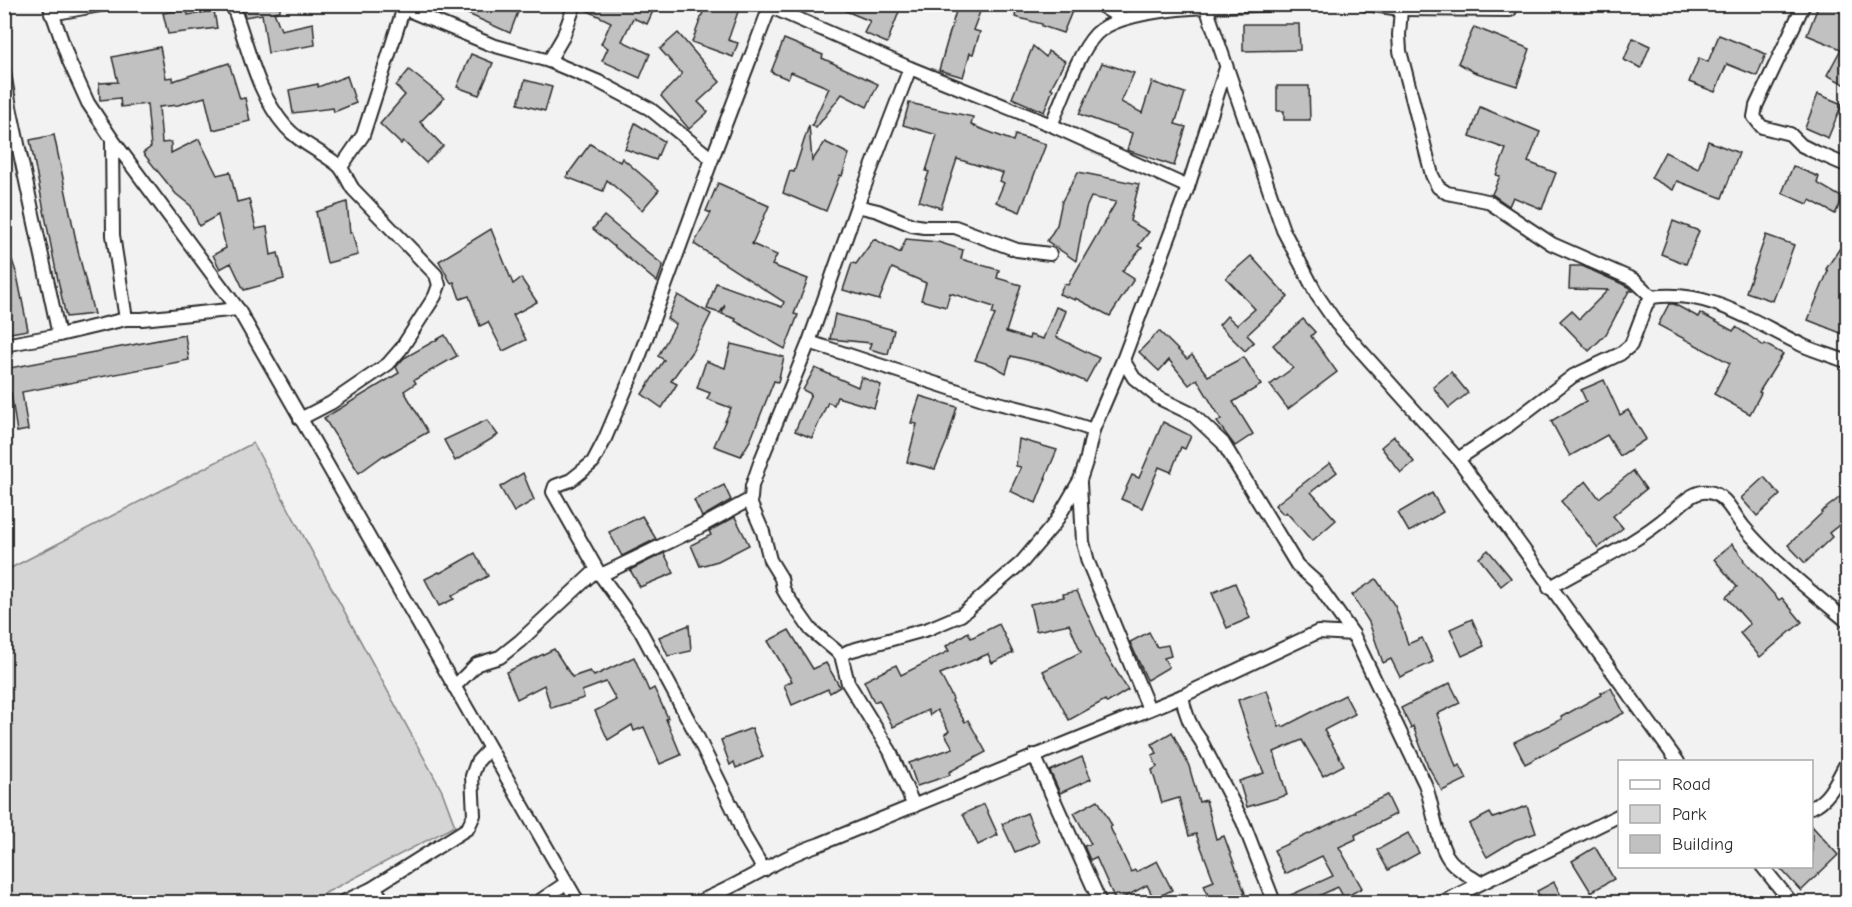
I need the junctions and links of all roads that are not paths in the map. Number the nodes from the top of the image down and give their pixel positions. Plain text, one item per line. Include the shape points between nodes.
1 (106, 4) edge
2 (232, 4) edge
3 (575, 4) edge
4 (1098, 4) edge
5 (1290, 4) edge
6 (1365, 4) edge
7 (1804, 4) edge
8 (404, 6) edge
9 (771, 6) edge
10 (1206, 6) edge
11 (50, 9) edge
12 (1401, 9) junction
13 (1510, 10) dead end
14 (1123, 19) junction
15 (549, 61) junction
16 (910, 68) junction
17 (1226, 68) junction
18 (4, 73) edge
19 (1051, 125) junction
20 (112, 139) junction
21 (711, 159) junction
22 (1848, 166) edge
23 (341, 167) junction
24 (1188, 187) junction
25 (857, 206) junction
26 (1050, 255) dead end
27 (1652, 297) junction
28 (238, 309) junction
29 (126, 319) junction
30 (59, 335) junction
31 (809, 342) junction
32 (4, 345) edge
33 (1123, 360) junction
34 (1848, 362) edge
35 (300, 419) junction
36 (1093, 430) junction
37 (1458, 459) junction
38 (1080, 480) junction
39 (748, 500) junction
40 (600, 574) junction
41 (1549, 588) junction
42 (1848, 622) edge
43 (1353, 634) junction
44 (841, 656) junction
45 (454, 687) junction
46 (1182, 696) junction
47 (1149, 709) junction
48 (489, 749) junction
49 (1034, 755) junction
50 (1677, 760) edge
51 (1848, 760) edge
52 (914, 806) junction
53 (1813, 806) edge
54 (1618, 816) edge
55 (1762, 868) edge
56 (764, 870) junction
57 (567, 883) junction
58 (1480, 883) junction
59 (370, 890) junction
60 (342, 903) edge
61 (384, 903) edge
62 (538, 903) edge
63 (578, 903) edge
64 (698, 903) edge
65 (1100, 903) edge
66 (1274, 903) edge
67 (1443, 903) edge
68 (1791, 903) edge

1 - 11 street
2 - 23 street via 272,108 301,141
3 - 15 street via 563,38
4 - 14 street
5 - 10 street
6 - 12 street
7 - 22 street via 1754,117 1762,127 1790,134 1812,152
8 - 15 street via 492,45
8 - 23 street via 363,135
9 - 16 street
9 - 21 street
10 - 14 street
10 - 17 street
11 - 20 street via 88,103
12 - 13 street
12 - 27 street via 1400,51 1438,187 1446,193 1487,201 1552,244 1627,275
14 - 19 street via 1097,33 1086,47
15 - 21 street via 650,110
16 - 19 street
16 - 25 street
17 - 24 street
17 - 37 street via 1283,230 1317,295 1337,324
18 - 30 street
19 - 24 street
20 - 28 street
20 - 29 street via 113,235
21 - 40 street via 637,363 604,441 593,462 571,480 555,486 554,492
23 - 35 street via 353,189 436,275 439,285 424,314 388,364
24 - 33 street
25 - 26 street via 912,225 955,227 1017,250
25 - 31 street
27 - 34 street via 1705,299
27 - 37 street via 1631,345 1573,376
28 - 29 street
28 - 35 street
29 - 30 street
30 - 32 street
31 - 36 street via 986,400
31 - 39 street
33 - 36 street
33 - 43 street via 1134,378 1160,398 1192,414 1223,443 1297,565 1316,582
35 - 45 street
36 - 38 street
37 - 41 street
38 - 44 street via 1056,523 1031,552 961,615
38 - 47 street via 1081,525 1088,562
39 - 40 street
39 - 44 street via 787,596 811,630
40 - 45 street via 592,574 520,641 500,657 477,664
40 - 56 street via 640,630
41 - 42 street via 1624,547 1696,493 1709,492 1720,496 1763,548
41 - 50 street
43 - 46 street via 1318,632
43 - 58 street via 1425,784 1442,846 1455,865
44 - 52 street via 848,683 890,752
45 - 48 street
46 - 47 street
46 - 66 street via 1192,730 1243,822
47 - 49 street
48 - 57 street
48 - 59 street via 477,762 472,776 474,815 468,828
49 - 52 street
49 - 65 street
51 - 53 street via 1824,799
52 - 56 street via 793,853
54 - 58 street
55 - 68 street
56 - 64 street
57 - 62 street
57 - 63 street
58 - 67 street
59 - 60 street
59 - 61 street via 378,893

